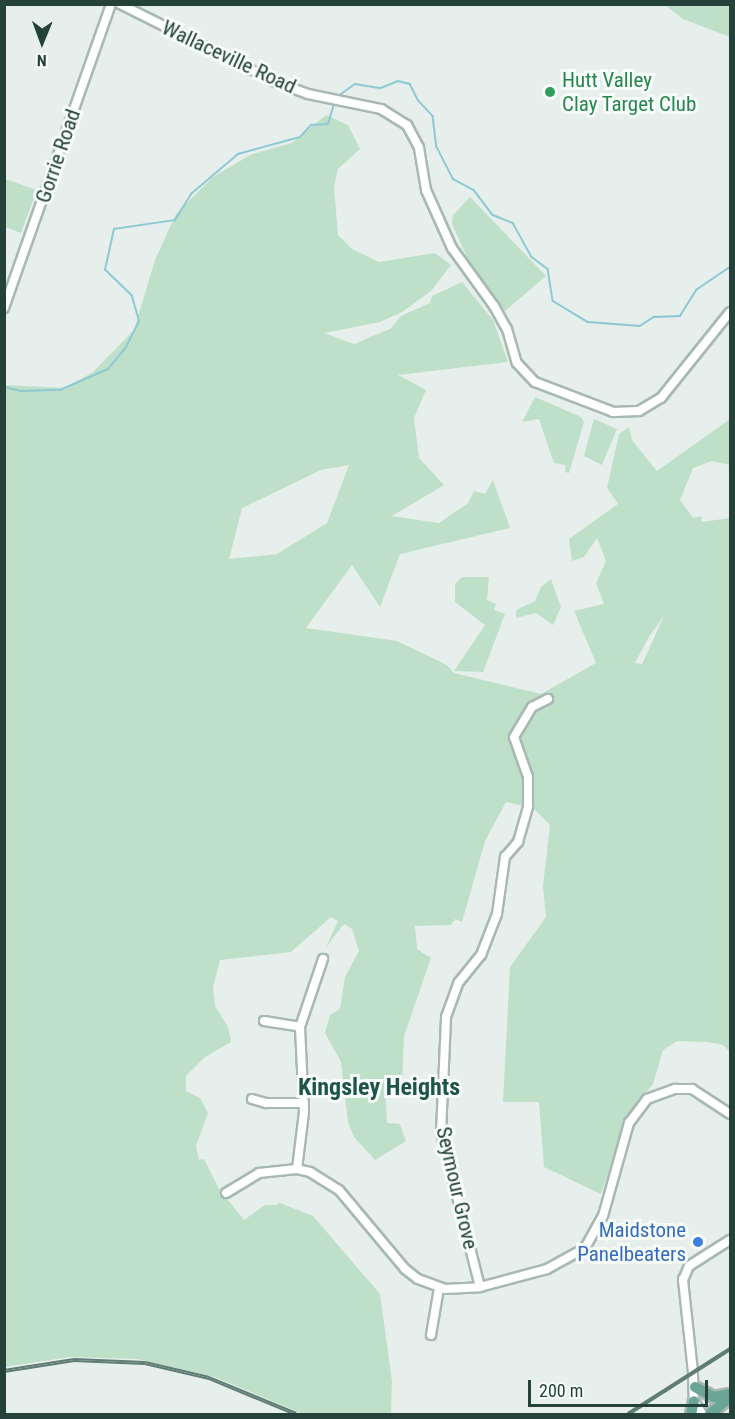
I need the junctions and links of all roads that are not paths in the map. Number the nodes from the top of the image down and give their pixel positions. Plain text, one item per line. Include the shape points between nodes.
1 (111, 4) edge
2 (120, 4) edge
3 (4, 308) edge
4 (730, 312) edge
5 (548, 699) dead end
6 (323, 958) dead end
7 (264, 1021) dead end
8 (300, 1027) junction
9 (252, 1099) dead end
10 (304, 1103) junction
11 (730, 1114) edge
12 (297, 1169) junction
13 (226, 1193) dead end
14 (730, 1240) edge
15 (480, 1287) junction
16 (439, 1288) junction
17 (431, 1335) dead end
18 (694, 1385) junction
19 (730, 1396) edge
20 (691, 1414) edge
21 (702, 1414) edge
22 (710, 1414) edge

1 - 3 street, Gorrie Road
2 - 4 street, Wallaceville Road via 278,83 381,109 400,119 412,131 426,190 452,248 494,306 507,329 517,363 535,382 613,412 639,411 661,398
5 - 15 street, Seymour Grove via 532,707 513,737 525,768 529,799 518,842 505,857 497,914 482,955 468,967 448,1008 441,1122 447,1166
6 - 8 street
7 - 8 street
8 - 10 street
9 - 10 street
10 - 12 street
11 - 15 street via 692,1089 675,1089 647,1099 629,1123 603,1216 585,1248 548,1269
12 - 13 street via 259,1173
12 - 16 street via 320,1176 337,1188 405,1269
14 - 18 street via 689,1266 683,1280
15 - 16 street
16 - 17 street
18 - 19 main road via 709,1396
18 - 20 main road
18 - 21 street
18 - 22 street
19 - 22 main road

